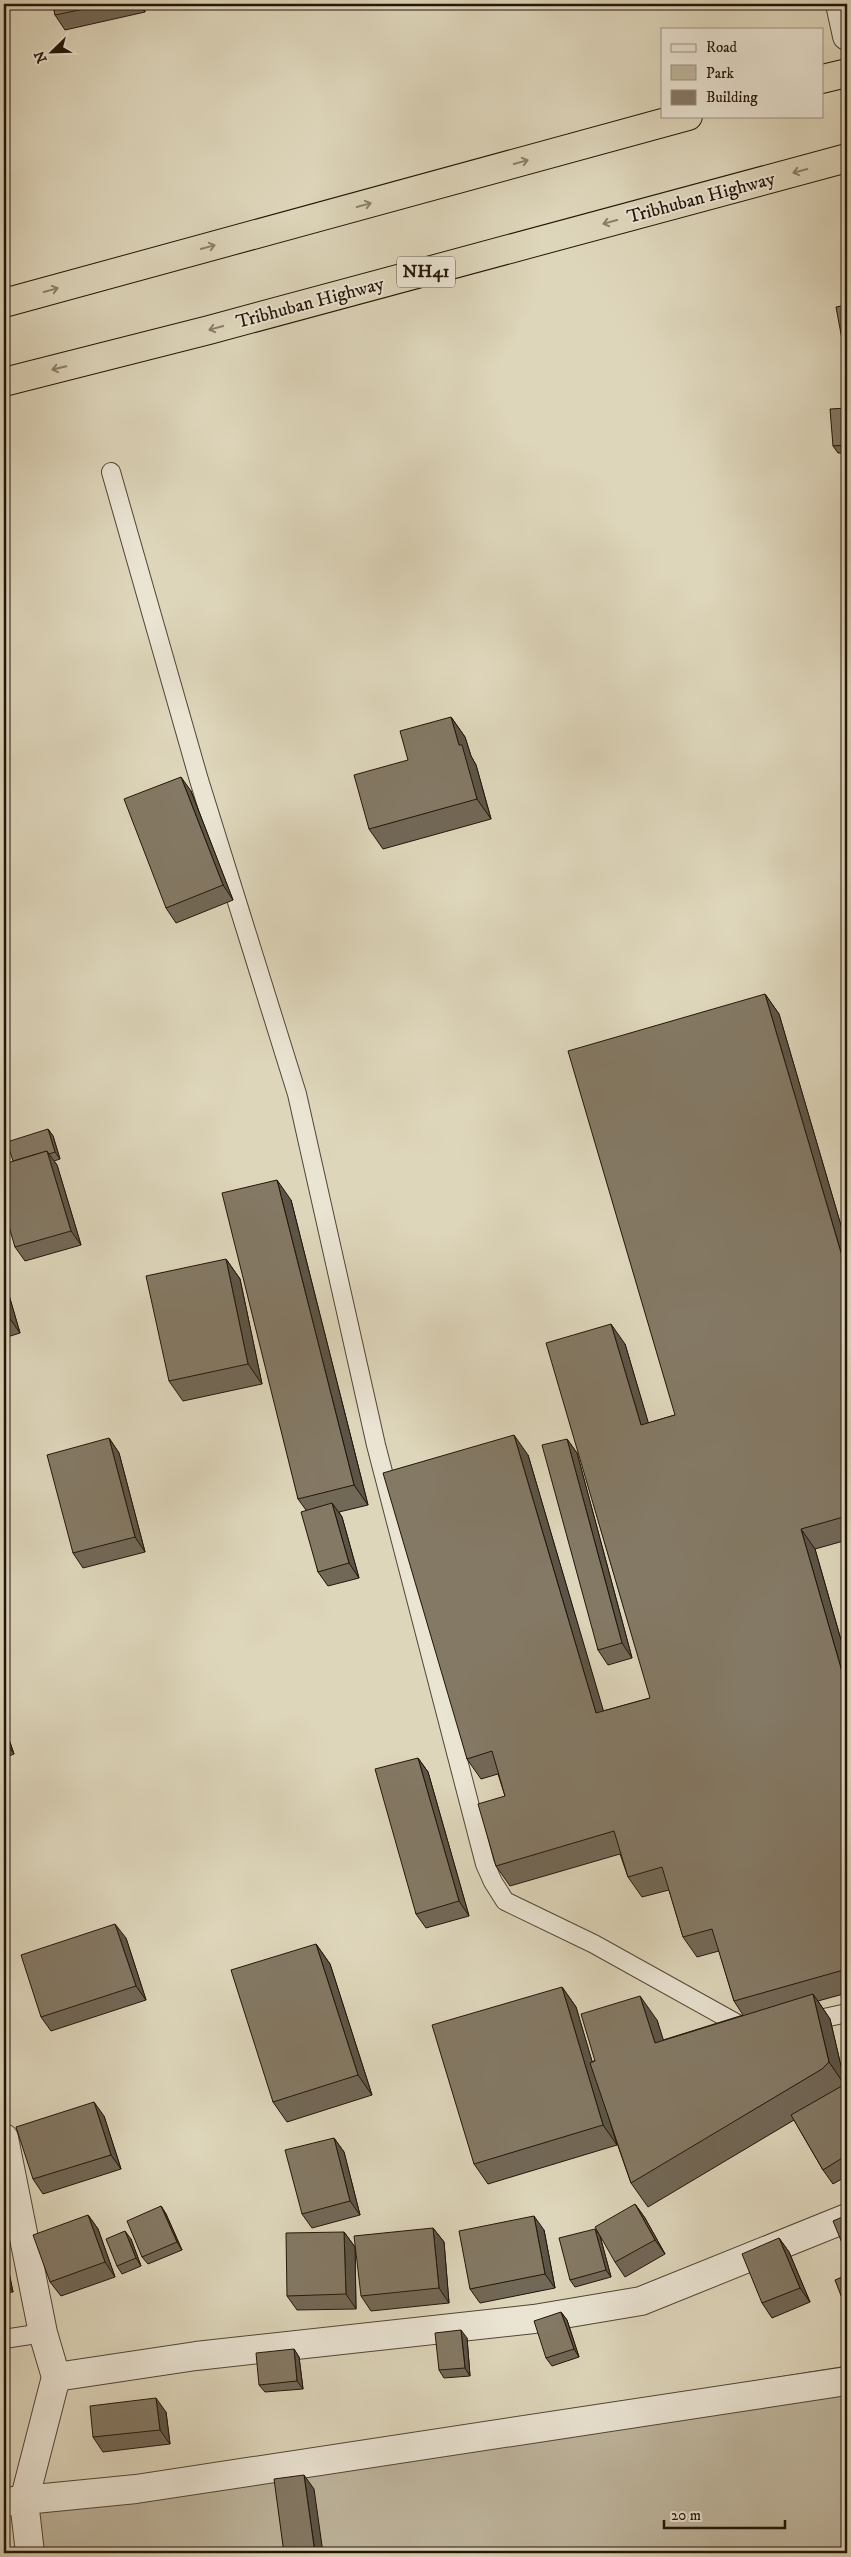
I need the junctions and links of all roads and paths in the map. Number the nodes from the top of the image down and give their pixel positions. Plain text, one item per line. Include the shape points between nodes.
1 (840, 4) edge
2 (847, 36) edge
3 (847, 73) edge
4 (824, 79) edge
5 (681, 118) edge
6 (847, 158) edge
7 (4, 303) edge
8 (4, 382) edge
9 (111, 472) dead end
10 (847, 2013) edge
11 (790, 2025) edge
12 (772, 2026) edge
13 (4, 2138) edge
14 (847, 2218) edge
15 (44, 2334) junction
16 (4, 2339) edge
17 (56, 2378) junction
18 (847, 2381) edge
19 (14, 2502) edge
20 (30, 2553) edge

1 - 2 street
3 - 4 highway
7 -> 5 highway
6 -> 8 highway, Tribhuban Highway / NH41
9 - 12 lane via 198,780 297,1094 376,1445 478,1838 493,1882 506,1902 594,1944 745,2028
10 - 11 lane
13 - 15 street
14 - 17 street via 641,2300 534,2319 196,2356
15 - 16 lane
15 - 17 street
17 - 19 street
18 - 19 street via 146,2488
19 - 20 street

